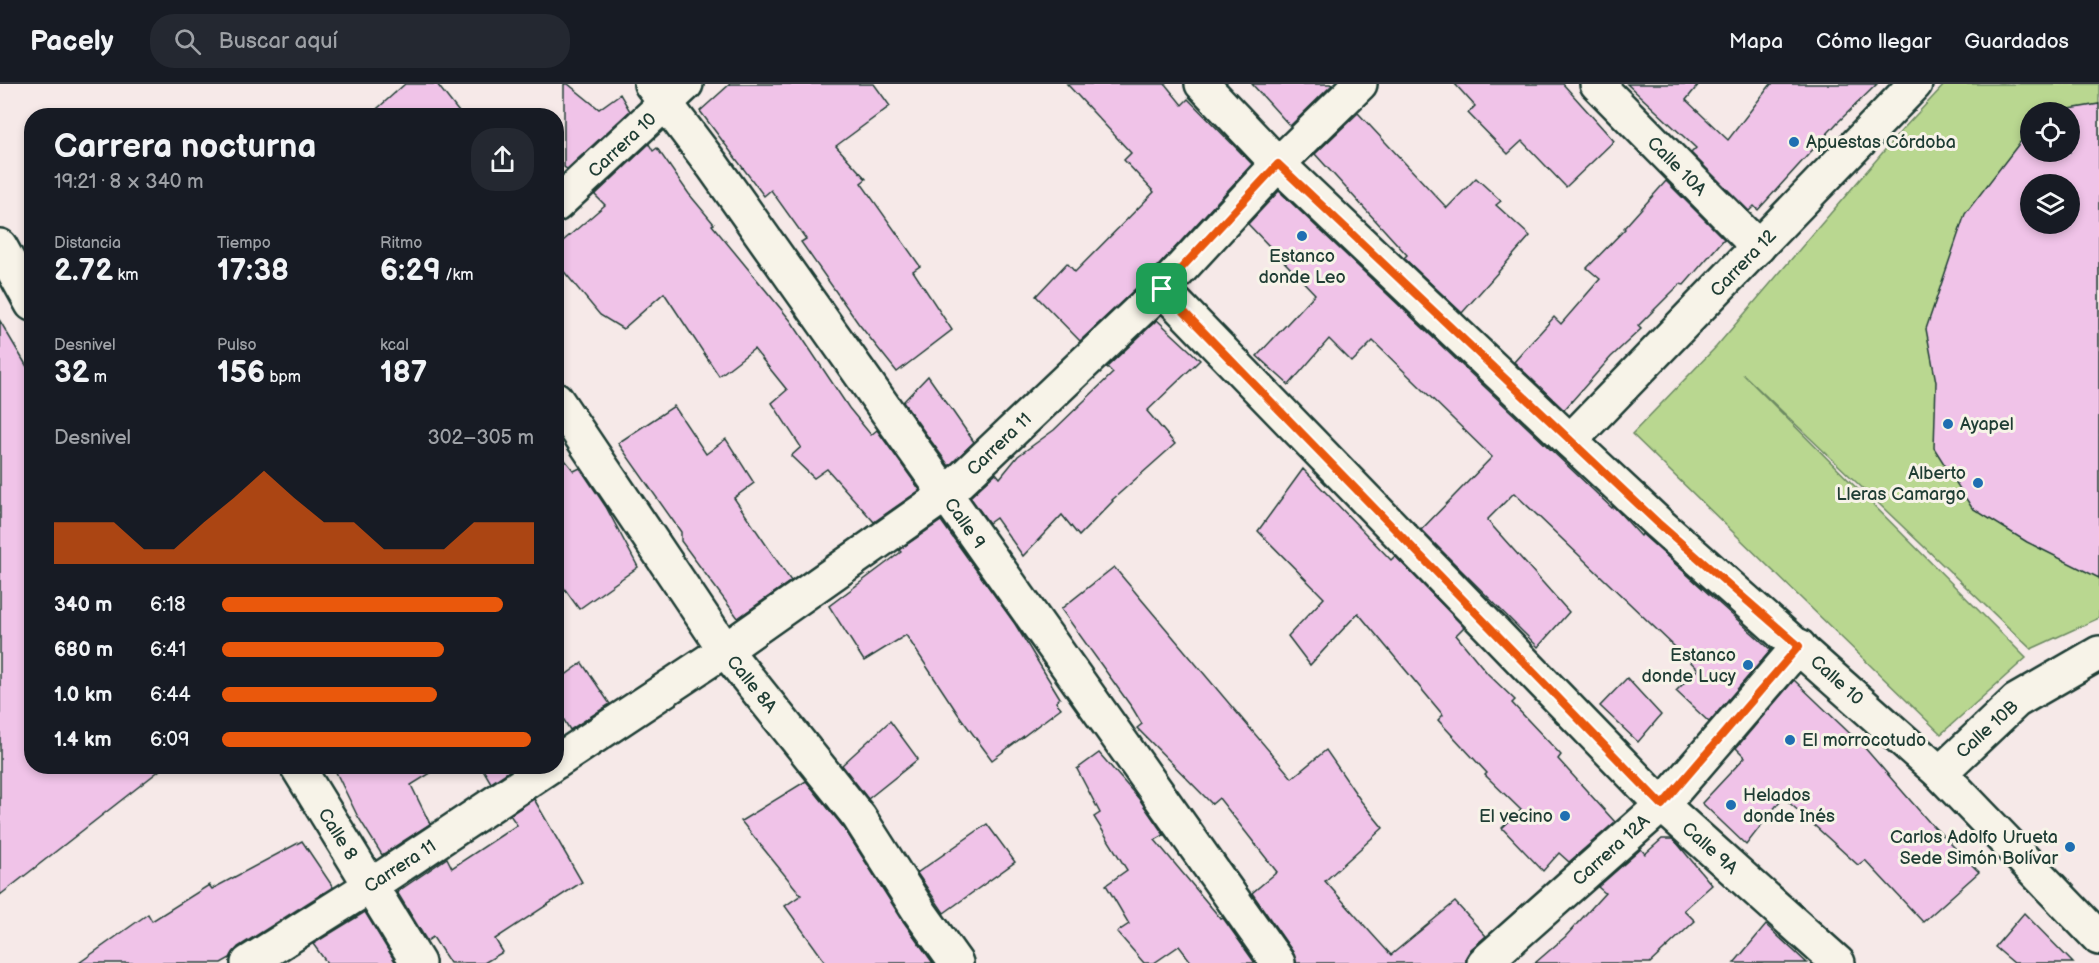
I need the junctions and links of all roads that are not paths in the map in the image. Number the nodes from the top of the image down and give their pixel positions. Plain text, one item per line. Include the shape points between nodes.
1 (1202, 84) edge
2 (1360, 84) edge
3 (1597, 84) edge
4 (1915, 84) edge
5 (668, 91) edge
6 (1278, 164) junction
7 (564, 197) edge
8 (0, 246) edge
9 (1758, 247) junction
10 (1162, 289) junction
11 (24, 290) edge
12 (564, 411) edge
13 (1570, 441) junction
14 (945, 495) junction
15 (1799, 646) junction
16 (725, 650) junction
17 (2099, 653) edge
18 (564, 757) edge
19 (1940, 773) junction
20 (302, 774) edge
21 (538, 774) edge
22 (1662, 805) junction
23 (370, 886) junction
24 (2099, 938) edge
25 (248, 963) edge
26 (418, 963) edge
27 (956, 963) edge
28 (1278, 963) edge
29 (1484, 963) edge
30 (1838, 963) edge

1 - 6 street, Calle 10
2 - 6 street, Carrera 11
3 - 9 street, Calle 10A
4 - 9 street, Carrera 12
5 - 7 street, Carrera 10
5 - 14 street, Calle 9 via 726,185
6 - 10 street, Carrera 11
6 - 13 street, Calle 10
8 - 11 street
9 - 13 street, Carrera 12
10 - 14 street, Carrera 11
10 - 22 street, Calle 9A
12 - 16 street, Calle 8A
13 - 15 street, Calle 10
14 - 16 street, Carrera 11
14 - 28 street, Calle 9
15 - 19 street, Calle 10
15 - 22 street, Carrera 12A
16 - 18 street, Carrera 11
16 - 27 street, Calle 8A via 859,817
17 - 19 street, Calle 10B via 2016,702
19 - 24 street, Calle 10
20 - 23 street, Calle 8
21 - 23 street, Carrera 11
22 - 29 street, Carrera 12A
22 - 30 street, Calle 9A
23 - 25 street, Carrera 11
23 - 26 street, Calle 8

